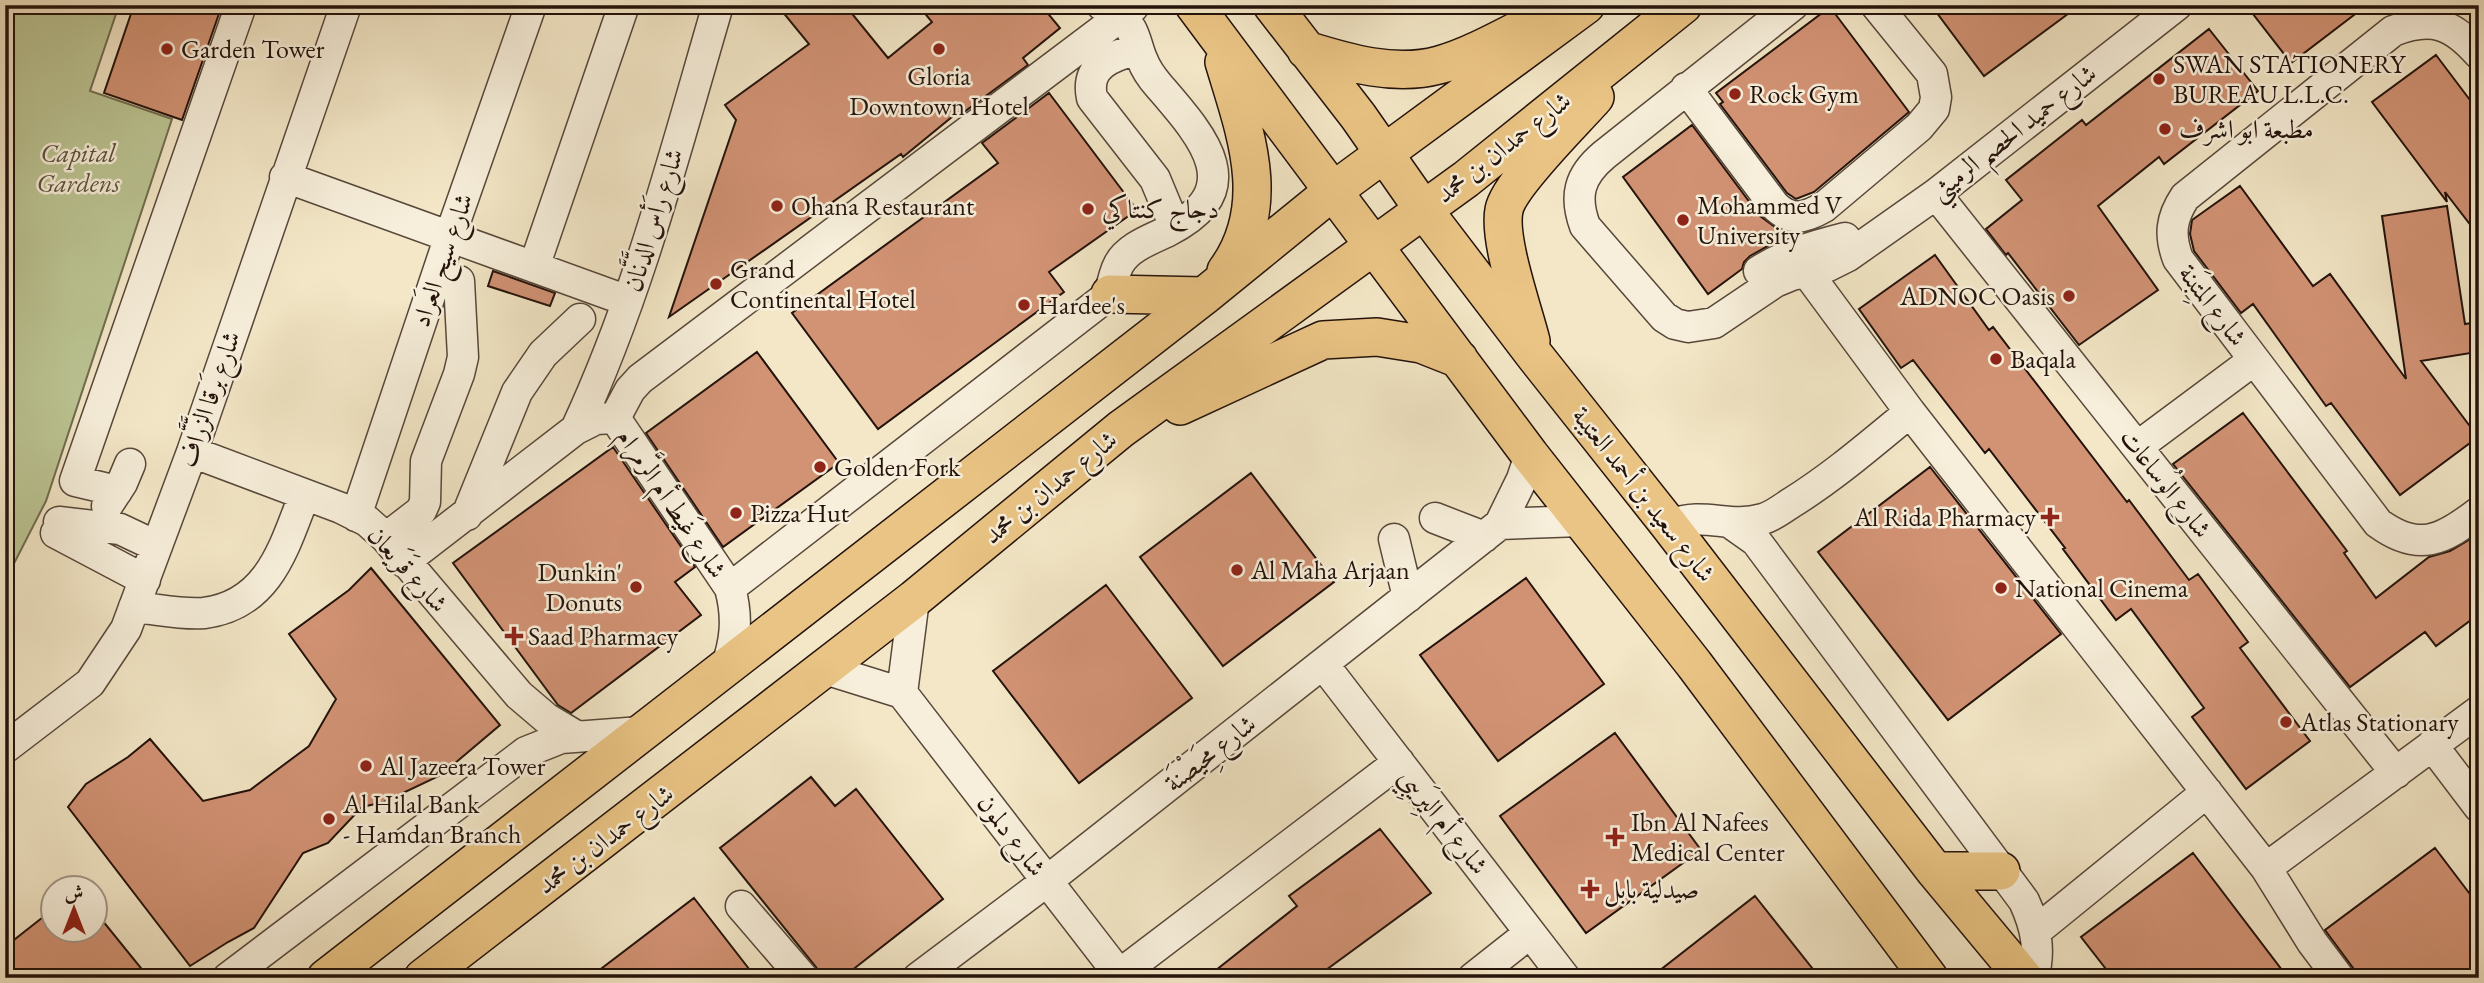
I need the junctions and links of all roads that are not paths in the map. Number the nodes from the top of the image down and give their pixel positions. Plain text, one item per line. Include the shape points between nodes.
1 (241, 5) edge
2 (346, 5) edge
3 (531, 5) edge
4 (624, 5) edge
5 (718, 5) edge
6 (1194, 5) edge
7 (1272, 5) edge
8 (1568, 5) edge
9 (1586, 5) edge
10 (1683, 5) edge
11 (1793, 5) edge
12 (1876, 5) edge
13 (2177, 5) edge
14 (1119, 9) edge
15 (1650, 31) junction
16 (1217, 38) junction
17 (1138, 50) junction
18 (1306, 50) junction
19 (2479, 54) edge
20 (1686, 88) junction
21 (1672, 125) dead end
22 (1384, 154) junction
23 (285, 177) junction
24 (1333, 191) junction
25 (1936, 194) junction
26 (1579, 195) junction
27 (1837, 195) junction
28 (1423, 209) junction
29 (1175, 227) junction
30 (450, 236) junction
31 (1375, 246) junction
32 (1846, 247) junction
33 (534, 267) junction
34 (1806, 271) junction
35 (1755, 273) dead end
36 (459, 281) dead end
37 (1208, 293) junction
38 (1110, 294) junction
39 (628, 301) junction
40 (580, 318) dead end
41 (612, 344) junction
42 (1535, 356) junction
43 (1459, 359) junction
44 (2254, 360) junction
45 (651, 370) junction
46 (1910, 412) junction
47 (615, 418) junction
48 (576, 429) junction
49 (1121, 429) junction
50 (2137, 447) junction
51 (192, 452) junction
52 (1530, 455) junction
53 (130, 464) dead end
54 (117, 491) junction
55 (304, 495) junction
56 (2479, 512) edge
57 (467, 515) junction
58 (356, 516) junction
59 (1435, 518) dead end
60 (1581, 521) junction
61 (1732, 524) junction
62 (1669, 525) junction
63 (107, 527) junction
64 (1492, 530) junction
65 (386, 538) junction
66 (1394, 539) dead end
67 (156, 546) junction
68 (404, 562) junction
69 (145, 580) junction
70 (730, 588) junction
71 (1408, 597) junction
72 (914, 599) junction
73 (134, 607) junction
74 (1323, 664) junction
75 (825, 669) junction
76 (725, 670) junction
77 (902, 693) junction
78 (519, 695) junction
79 (2479, 710) edge
80 (641, 733) junction
81 (576, 736) junction
82 (2432, 745) junction
83 (5, 748) edge
84 (522, 755) junction
85 (1399, 762) junction
86 (2396, 773) junction
87 (2207, 792) junction
88 (2479, 807) edge
89 (2266, 868) junction
90 (1935, 871) junction
91 (2001, 871) junction
92 (1047, 881) junction
93 (741, 906) dead end
94 (2036, 931) junction
95 (1530, 933) junction
96 (938, 972) edge
97 (1120, 976) edge
98 (228, 978) edge
99 (326, 978) edge
100 (424, 978) edge
101 (803, 978) edge
102 (1473, 978) edge
103 (1565, 978) edge
104 (1929, 978) edge
105 (2024, 978) edge
106 (2033, 978) edge
107 (2339, 978) edge

1 - 54 street via 75,481
2 - 23 street, شارع بَرقا الزَّرَّاف
3 - 30 street, شارع سيح العَراد
4 - 33 street
5 - 39 street, شارع رَأس الدَّنَّان
6 - 16 main road
7 - 18 main road, شارع سعيد بن أحمد العتيبة
8 - 18 main road via 1439,65 1388,68
9 - 22 main road, شارع حمدان بن محمد
10 - 15 main road, شارع حمدان بن محمد
11 - 20 street
12 - 27 street via 1932,74 1934,109 1928,119
13 - 25 street, شارع حميد الحصم الرميثي
14 - 17 street
14 - 45 street, شارع غَيط أم الرَّمرام
15 - 28 main road, شارع حمدان بن محمد
15 - 42 main road via 1513,189 1504,208 1507,250
16 - 24 main road
16 - 37 main road via 1246,141 1254,190 1245,239
17 - 29 street via 1145,68 1195,127 1209,156 1212,193 1205,206
17 - 29 street via 1116,55 1095,70 1090,82 1092,98 1154,179
18 - 22 main road, شارع سعيد بن أحمد العتيبة
19 - 44 street, شارع المِتبَنة via 2465,37 2430,22 2393,31 2185,197 2171,227 2178,259
20 - 26 street via 1592,166
20 - 27 street via 1780,212 1808,216
21 - 26 street
22 - 24 main road, شارع حمدان بن محمد
22 - 28 main road, شارع سعيد بن أحمد العتيبة
23 - 30 street
23 - 51 street, شارع بَرقا الزَّرَّاف
24 - 31 main road
24 - 37 main road, شارع حمدان بن محمد
25 - 32 street, شارع حميد الحصم الرميثي
25 - 50 street, شارع الوُساعات
26 - 34 street, شارع حميد الحصم الرميثي via 1580,211 1590,232 1675,324 1701,327 1714,323 1775,282
27 - 32 street
28 - 31 main road, شارع حمدان بن محمد
28 - 42 main road, شارع سعيد بن أحمد العتيبة
29 - 38 street via 1119,262
30 - 33 street
30 - 58 street, شارع سيح العَراد
31 - 43 main road
31 - 49 main road, شارع حمدان بن محمد
32 - 34 street, شارع حميد الحصم الرميثي via 1828,266
32 - 35 street via 1799,251
33 - 39 street
34 - 46 street
36 - 65 street via 463,357 426,461 425,502 421,511
37 - 38 main road
37 - 76 main road, شارع حمدان بن محمد
38 - 70 street
39 - 41 street, شارع رَأس الدَّنَّان
40 - 57 street via 543,354 521,385
41 - 45 street
41 - 48 street, شارع رَأس الدَّنَّان
42 - 62 main road, شارع سعيد بن أحمد العتيبة
43 - 49 main road via 1421,344 1377,337 1323,340
43 - 52 main road
44 - 50 street, شارع المِتبَنة
44 - 56 street, شارع المِتبَنة via 2368,512 2391,533 2421,540 2437,538 2452,533
45 - 47 street, شارع غَيط أم الرَّمرام via 630,390
46 - 61 street via 1816,488 1766,519
46 - 87 street
47 - 48 street, شارع غَيط أم الرَّمرام via 596,419
47 - 70 street, شارع غَيط أم الرَّمرام
48 - 57 street, شارع غَيط أم الرَّمرام
49 - 72 main road, شارع حمدان بن محمد
50 - 86 street, شارع الوُساعات
51 - 55 street, شارع قَرَيعان
51 - 67 street, شارع بَرقا الزَّرَّاف
52 - 60 main road
52 - 64 street, شارع مِحَيصْنَة via 1517,490
53 - 54 street
54 - 63 street via 105,512
55 - 58 street, شارع قَرَيعان
55 - 73 street via 277,564 239,601 204,612
57 - 68 street, شارع غَيط أم الرَّمرام
58 - 65 street, شارع قَرَيعان
59 - 64 street
60 - 64 street
60 - 104 main road
61 - 62 street via 1700,518
61 - 91 street via 1756,541
62 - 90 main road, شارع سعيد بن أحمد العتيبة
63 - 67 street
63 - 69 street via 57,528
64 - 71 street, شارع مِحَيصْنَة
65 - 68 street, شارع قَرَيعان
66 - 71 street
67 - 69 street, شارع بَرقا الزَّرَّاف
68 - 78 street, شارع قَرَيعان
69 - 73 street, شارع بَرقا الزَّرَّاف
70 - 76 street, شارع غَيط أم الرَّمرام via 736,621
71 - 74 street, شارع مِحَيصْنَة
72 - 75 main road, شارع حمدان بن محمد
72 - 77 street
73 - 83 street, شارع بَرقا الزَّرَّاف via 126,629 90,683
74 - 85 street, شارع أم اليِرَيبِي
74 - 92 street, شارع مِحَيصْنَة
75 - 77 street
75 - 100 main road, شارع حمدان بن محمد
76 - 80 main road, شارع حمدان بن محمد
77 - 92 street, شارع دلمون
78 - 81 street, شارع قَرَيعان
78 - 84 street
79 - 82 street
80 - 81 street
80 - 99 main road, شارع حمدان بن محمد
81 - 84 street via 547,742
82 - 86 street
82 - 88 street
84 - 98 street
85 - 95 street, شارع أم اليِرَيبِي
85 - 97 street
86 - 89 street
87 - 89 street
87 - 94 street
89 - 107 street
90 - 91 main road
90 - 105 main road, شارع سعيد بن أحمد العتيبة
91 - 94 street via 2024,901
92 - 96 street, شارع مِحَيصْنَة
92 - 97 street, شارع دلمون
93 - 101 street
94 - 106 street
95 - 102 street
95 - 103 street, شارع أم اليِرَيبِي

